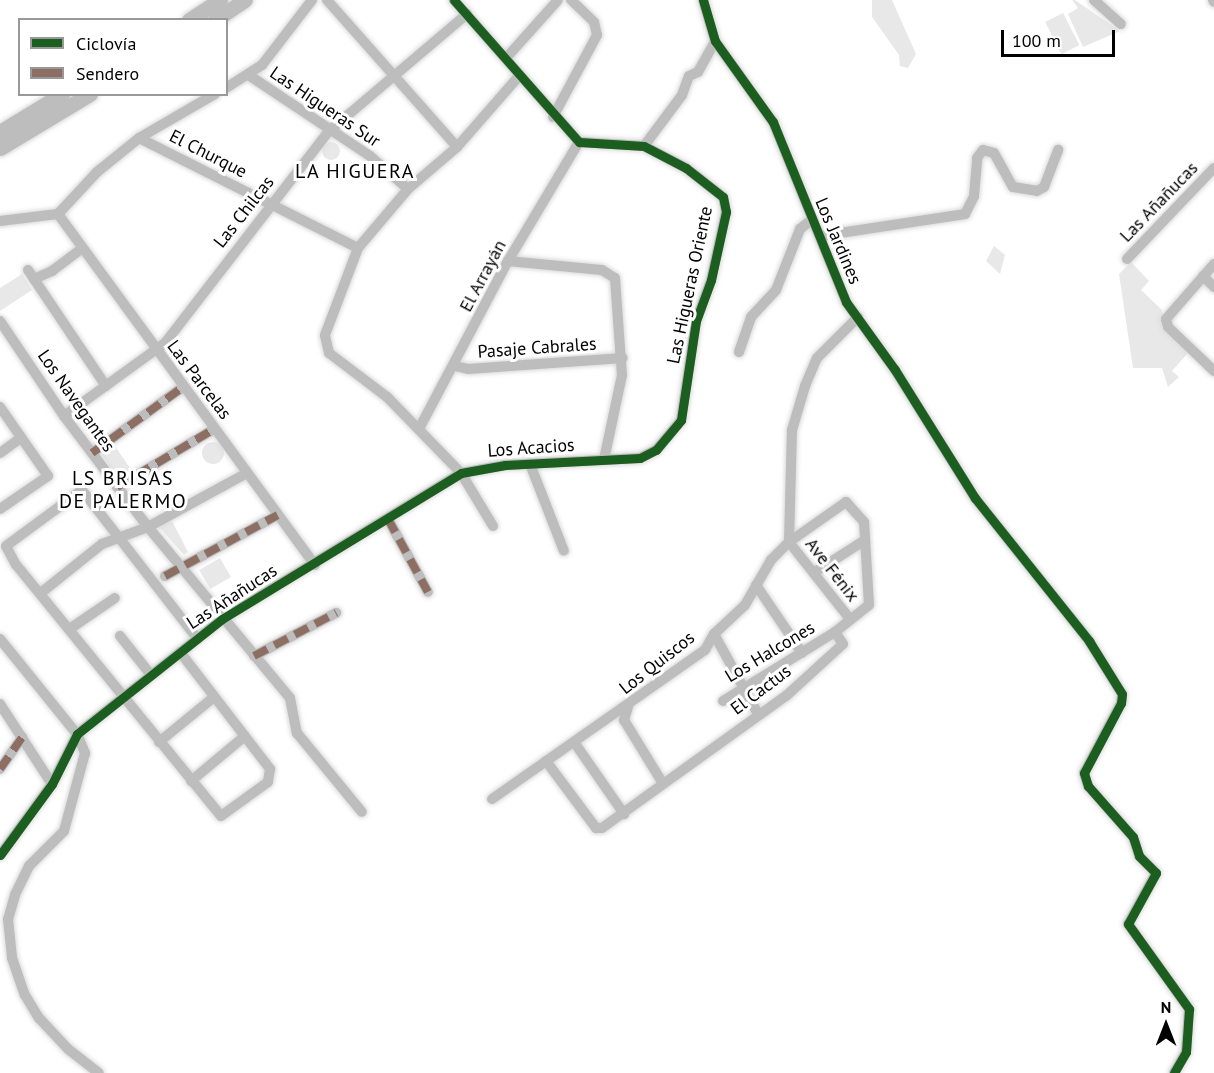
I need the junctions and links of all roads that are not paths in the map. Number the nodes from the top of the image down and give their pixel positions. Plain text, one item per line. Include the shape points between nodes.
1 (220, 0) edge
2 (245, 0) edge
3 (312, 0) edge
4 (327, 0) edge
5 (454, 0) edge
6 (558, 0) edge
7 (571, 0) edge
8 (703, 0) edge
9 (1094, 0) edge
10 (467, 14) junction
11 (192, 18) edge
12 (218, 18) edge
13 (1121, 24) dead end
14 (715, 41) junction
15 (507, 57) junction
16 (250, 76) junction
17 (519, 76) junction
18 (396, 78) junction
19 (228, 87) edge
20 (59, 96) edge
21 (87, 96) edge
22 (212, 96) edge
23 (553, 117) junction
24 (329, 131) junction
25 (0, 132) edge
26 (139, 138) junction
27 (579, 142) junction
28 (644, 146) junction
29 (457, 147) junction
30 (0, 148) edge
31 (1058, 150) dead end
32 (1214, 168) edge
33 (408, 189) junction
34 (271, 204) junction
35 (58, 214) junction
36 (0, 221) edge
37 (810, 221) junction
38 (820, 236) junction
39 (82, 248) junction
40 (358, 248) junction
41 (1127, 259) dead end
42 (508, 261) junction
43 (1214, 264) edge
44 (1203, 276) junction
45 (1214, 287) edge
46 (858, 317) junction
47 (0, 321) edge
48 (156, 350) junction
49 (739, 352) dead end
50 (623, 358) junction
51 (455, 366) junction
52 (1214, 371) edge
53 (106, 386) junction
54 (183, 387) junction
55 (0, 407) edge
56 (64, 416) junction
57 (420, 428) junction
58 (214, 429) junction
59 (21, 438) junction
60 (0, 453) edge
61 (92, 453) junction
62 (604, 460) junction
63 (530, 464) junction
64 (461, 472) junction
65 (247, 473) junction
66 (117, 487) junction
67 (0, 509) edge
68 (278, 515) junction
69 (388, 519) junction
70 (493, 525) dead end
71 (148, 527) junction
72 (865, 540) junction
73 (120, 541) junction
74 (789, 542) junction
75 (564, 551) dead end
76 (315, 565) junction
77 (178, 566) junction
78 (815, 572) junction
79 (165, 576) dead end
80 (756, 585) junction
81 (42, 592) junction
82 (428, 592) dead end
83 (115, 598) dead end
84 (336, 613) dead end
85 (222, 619) junction
86 (850, 619) junction
87 (71, 628) junction
88 (835, 632) junction
89 (714, 634) junction
90 (120, 636) dead end
91 (197, 638) junction
92 (0, 639) edge
93 (180, 652) junction
94 (802, 653) junction
95 (254, 657) junction
96 (151, 675) junction
97 (744, 688) junction
98 (123, 698) junction
99 (214, 698) junction
100 (723, 700) dead end
101 (0, 704) edge
102 (628, 706) junction
103 (758, 714) junction
104 (77, 734) junction
105 (245, 736) junction
106 (22, 737) junction
107 (159, 742) junction
108 (574, 742) junction
109 (546, 761) junction
110 (0, 769) edge
111 (191, 781) junction
112 (662, 782) junction
113 (52, 784) junction
114 (492, 798) dead end
115 (362, 812) dead end
116 (624, 814) junction
117 (0, 855) edge
118 (99, 1073) edge
119 (1174, 1073) edge

1 - 11 highway
2 - 12 highway
3 - 16 street
4 - 18 street
5 - 10 street
6 - 15 street
7 - 23 street via 594,22 597,35
8 - 14 street, Los Jardines
9 - 13 street
10 - 15 street
10 - 18 street, Las Chilcas
14 - 28 street via 698,72 689,76 682,94
14 - 37 street, Los Jardines via 773,122
15 - 17 street
16 - 19 street
16 - 24 street, Las Higueras Sur
17 - 23 street
17 - 29 street
18 - 24 street, Las Chilcas
18 - 29 street
20 - 25 highway
21 - 30 highway
22 - 26 street
23 - 27 street
24 - 33 street, Las Higueras Sur via 370,156
24 - 34 street, Las Chilcas
26 - 34 street, El Churque
26 - 35 street via 98,172
27 - 28 street, Las Higueras Oriente
27 - 42 street, El Arrayán
28 - 62 street, Las Higueras Oriente via 713,186 723,197 726,212 711,280 696,321 681,420 648,455
29 - 33 street
31 - 38 street via 1044,188 1037,191 1013,187 994,153 983,150 977,158 974,196 965,214
32 - 41 street, Las Añañucas
33 - 40 street
34 - 40 street, El Churque
34 - 48 street, Las Chilcas
35 - 36 street
35 - 39 street, Las Parcelas
37 - 38 street, Los Jardines
37 - 49 street via 800,229 776,290 752,317
38 - 46 street, Los Jardines via 846,302
39 - 48 street, Las Parcelas
39 - 53 street via 52,271 31,274
40 - 57 street via 326,325 326,344 346,368
42 - 50 street via 602,270 613,275 618,285
42 - 51 street, El Arrayán
43 - 44 street
44 - 45 street
44 - 52 street via 1168,314 1166,322
46 - 74 street via 817,358 793,418
46 - 119 street, Los Jardines via 967,484 1089,641 1122,694 1121,703 1084,772 1088,786 1133,837 1140,856 1156,873 1128,924 1189,1010 1186,1052
47 - 56 street, Los Navegantes
48 - 53 street, Las Chilcas
48 - 54 street, Las Parcelas
50 - 51 street, Pasaje Cabrales via 468,369
50 - 62 street via 618,407
51 - 57 street, El Arrayán
53 - 56 street, Las Chilcas
54 - 58 street, Las Parcelas
54 - 61 street
55 - 59 street
56 - 61 street, Los Navegantes
57 - 64 street
58 - 65 street, Las Parcelas
58 - 66 street
59 - 60 street
59 - 67 street via 48,476
61 - 66 street, Los Navegantes
62 - 63 street, Los Acacios
63 - 64 street, Los Acacios
63 - 75 street
64 - 69 street, Las Añañucas
64 - 70 street
65 - 68 street, Las Parcelas
65 - 71 street
66 - 71 street, Los Navegantes
68 - 76 street, Las Parcelas
68 - 77 street
69 - 76 street, Las Añañucas
69 - 82 street
71 - 73 street
71 - 77 street, Los Navegantes
72 - 74 street, Los Quiscos via 864,522 846,502
72 - 78 street
72 - 86 street via 869,605
73 - 81 street via 102,544
73 - 81 street via 81,490 6,546 16,566
73 - 91 street
74 - 78 street, Ave Fénix
74 - 80 street, Los Quiscos via 771,560
76 - 85 street, Las Añañucas
77 - 79 street
77 - 85 street, Los Navegantes
78 - 86 street, Ave Fénix
80 - 89 street, Los Quiscos via 745,605
80 - 94 street
81 - 87 street
83 - 87 street
84 - 95 street
85 - 91 street, Las Añañucas
85 - 95 street, Los Navegantes
86 - 88 street
87 - 98 street
88 - 94 street, Los Halcones
88 - 103 street, El Cactus via 843,644 786,696
89 - 97 street
89 - 102 street, Los Quiscos via 705,650
90 - 96 street
91 - 93 street, Las Añañucas
92 - 104 street
93 - 96 street, Las Añañucas
93 - 99 street
94 - 97 street, Los Halcones
95 - 115 street, Los Navegantes via 290,698 297,734
96 - 98 street, Las Añañucas
97 - 100 street, Los Halcones
97 - 103 street
98 - 104 street, Las Añañucas
98 - 107 street
99 - 105 street
99 - 107 street
101 - 106 street
102 - 108 street, Los Quiscos
102 - 112 street via 624,713 627,726
103 - 112 street, El Cactus
104 - 113 street, Las Añañucas
104 - 118 street via 86,753 67,824 56,842 25,872 10,908 9,932 16,970 32,1006 57,1040
105 - 111 street
105 - 111 street via 270,769 266,784 221,816
106 - 110 street
106 - 113 street
107 - 111 street
108 - 109 street, Los Quiscos
108 - 116 street
109 - 114 street, Los Quiscos
109 - 116 street, El Cactus via 596,828
112 - 116 street, El Cactus
113 - 117 street, Las Añañucas

